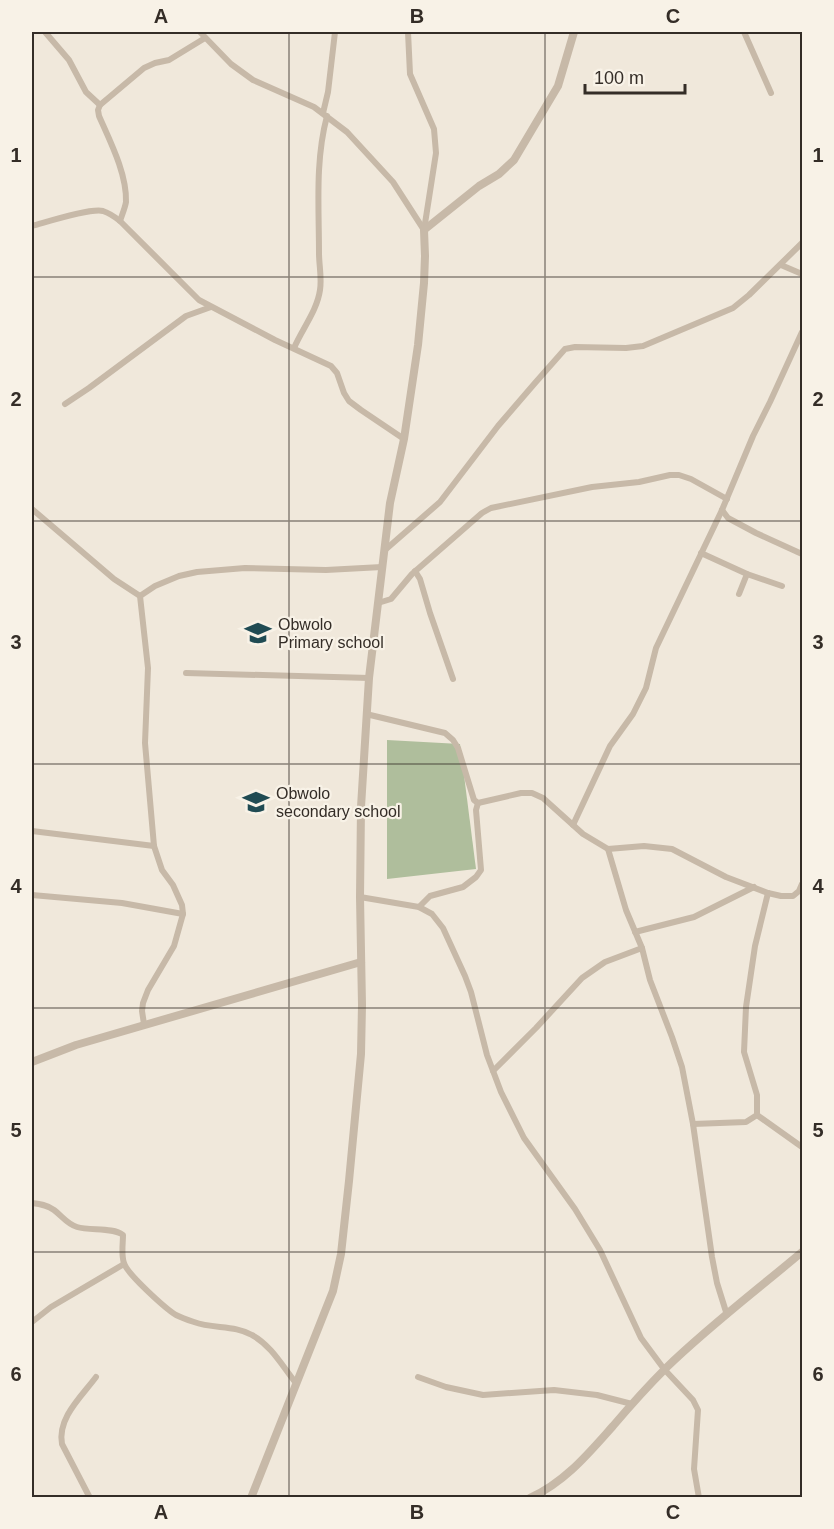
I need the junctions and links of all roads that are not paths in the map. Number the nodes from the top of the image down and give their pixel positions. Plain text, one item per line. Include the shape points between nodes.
1 (45, 32) edge
2 (200, 32) edge
3 (335, 32) edge
4 (408, 32) edge
5 (574, 32) edge
6 (744, 32) edge
7 (205, 38) junction
8 (771, 93) dead end
9 (100, 105) junction
10 (325, 115) junction
11 (120, 220) junction
12 (32, 226) edge
13 (424, 230) junction
14 (802, 243) edge
15 (781, 265) junction
16 (802, 274) edge
17 (210, 307) junction
18 (802, 332) edge
19 (294, 348) junction
20 (65, 404) dead end
21 (404, 439) junction
22 (727, 499) junction
23 (32, 509) edge
24 (722, 510) junction
25 (385, 550) junction
26 (701, 553) junction
27 (802, 554) edge
28 (382, 567) junction
29 (415, 571) junction
30 (747, 574) junction
31 (782, 586) dead end
32 (739, 594) dead end
33 (140, 596) junction
34 (378, 603) junction
35 (186, 673) dead end
36 (369, 678) junction
37 (453, 679) dead end
38 (366, 714) junction
39 (478, 803) junction
40 (573, 825) junction
41 (32, 831) edge
42 (154, 846) junction
43 (608, 849) junction
44 (802, 884) edge
45 (753, 887) junction
46 (768, 893) junction
47 (32, 895) edge
48 (360, 897) junction
49 (419, 907) junction
50 (183, 914) junction
51 (635, 932) junction
52 (642, 948) junction
53 (362, 962) junction
54 (144, 1024) junction
55 (32, 1062) edge
56 (493, 1071) junction
57 (757, 1115) junction
58 (693, 1124) junction
59 (802, 1147) edge
60 (32, 1203) edge
61 (802, 1252) edge
62 (124, 1264) junction
63 (727, 1315) junction
64 (32, 1322) edge
65 (664, 1370) junction
66 (96, 1377) dead end
67 (418, 1377) dead end
68 (296, 1383) junction
69 (632, 1404) junction
70 (90, 1497) edge
71 (251, 1497) edge
72 (530, 1497) edge
73 (699, 1497) edge

1 - 9 street via 69,60 86,92
2 - 7 street
3 - 10 street
4 - 13 street via 410,74 434,129 436,153
5 - 13 street via 558,86 514,160
6 - 8 street
7 - 9 street via 169,60 144,68
7 - 10 street via 253,80
9 - 11 street via 99,116 125,189 126,204
10 - 13 street via 382,169
10 - 19 street via 318,195 320,290
11 - 12 street via 99,211
11 - 17 street
13 - 21 street via 424,283
14 - 15 street
15 - 16 street
15 - 25 street via 733,308 643,346 566,349 498,426 440,502
17 - 19 street
17 - 20 street via 186,316
18 - 22 street
19 - 21 street via 331,366 349,401
21 - 25 street via 390,503
22 - 24 street
22 - 29 street via 691,478 670,474 501,505 482,513
23 - 33 street via 114,579
24 - 26 street
24 - 27 street via 728,518 756,534
25 - 28 street
26 - 30 street
26 - 40 street via 656,648 646,688 610,746
28 - 33 street via 197,572 155,586
28 - 34 street
29 - 34 street via 390,599
29 - 37 street
30 - 31 street
30 - 32 street
33 - 42 street via 148,669 145,743
34 - 36 street
35 - 36 street
36 - 38 street
38 - 39 street via 445,734 453,740
38 - 48 street
39 - 40 street via 532,793
39 - 49 street via 481,870 463,887 430,896
40 - 43 street
41 - 42 street
42 - 50 street
43 - 45 street via 672,849
43 - 51 street
44 - 46 street via 793,896
45 - 46 street
45 - 51 street via 694,917
46 - 57 street via 746,1007 744,1052 757,1095
47 - 50 street via 122,903
48 - 49 street
48 - 53 street
49 - 56 street via 432,914 443,928 465,976
50 - 54 street via 174,946 143,1003
51 - 52 street
52 - 56 street via 605,962 582,978
52 - 58 street via 682,1067
53 - 54 street
53 - 68 street via 361,1054 341,1254 333,1291
54 - 55 street
56 - 65 street via 524,1138 590,1233 641,1338
57 - 58 street via 746,1122
57 - 59 street
58 - 63 street via 712,1257
60 - 62 street via 53,1210 74,1227 121,1233
61 - 63 street
62 - 64 street
62 - 68 street via 155,1298 176,1314 195,1323 252,1334 266,1345
63 - 65 street
65 - 69 street
65 - 73 street via 698,1410 694,1469
66 - 70 street via 70,1412 60,1435
67 - 69 street via 483,1395 564,1391
68 - 71 street
69 - 72 street via 580,1464

